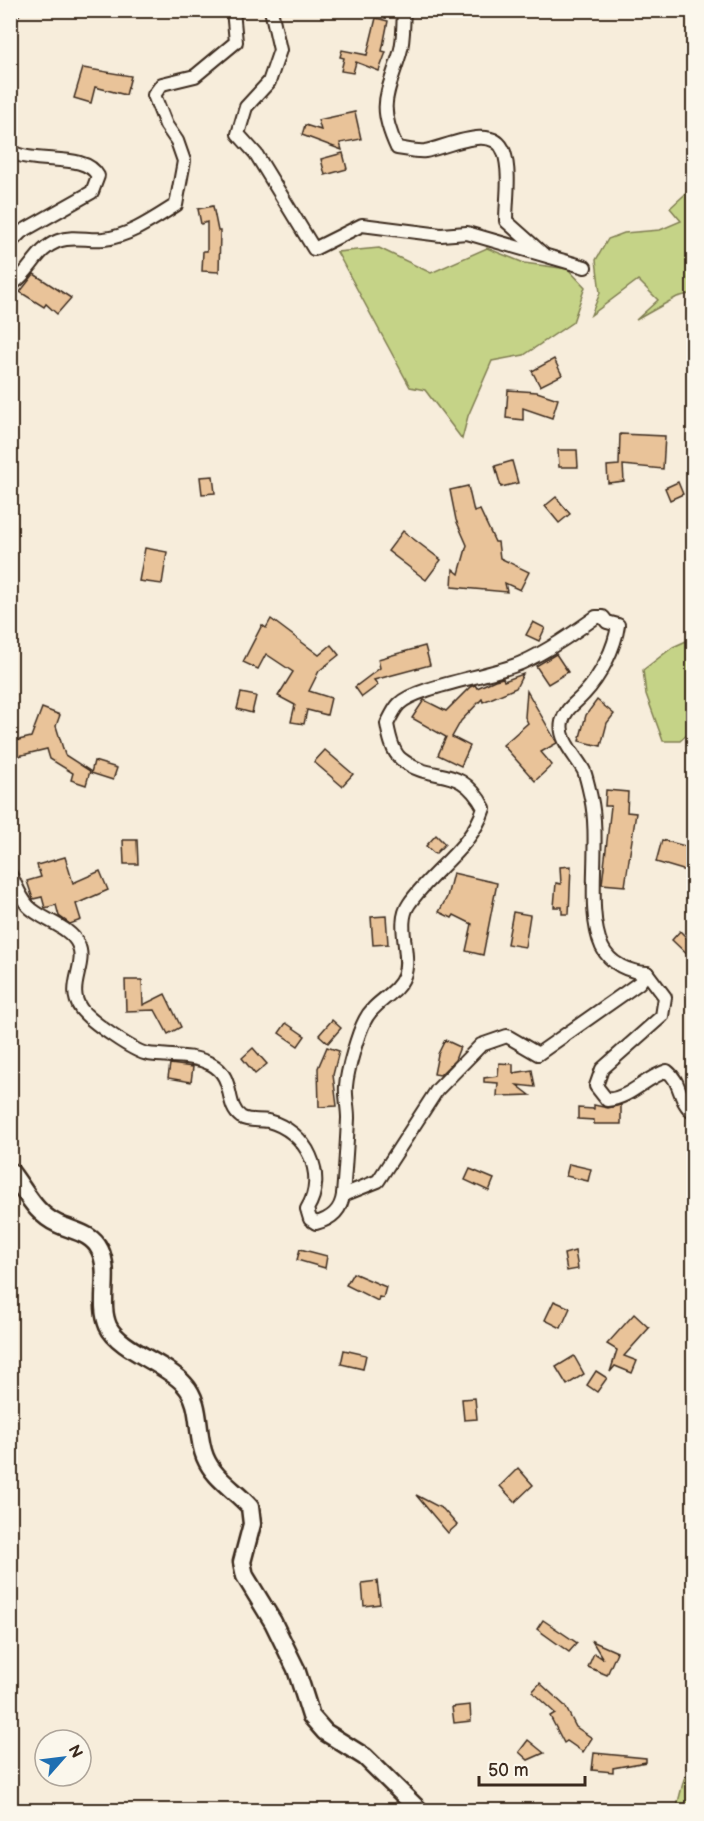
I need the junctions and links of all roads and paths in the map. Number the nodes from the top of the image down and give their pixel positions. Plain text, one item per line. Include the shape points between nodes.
1 (14, 10) edge
2 (233, 10) edge
3 (271, 10) edge
4 (404, 10) edge
5 (10, 14) edge
6 (10, 151) edge
7 (10, 243) edge
8 (544, 255) junction
9 (585, 267) dead end
10 (10, 276) edge
11 (10, 874) edge
12 (647, 973) junction
13 (693, 1113) edge
14 (10, 1171) edge
15 (343, 1195) junction
16 (419, 1810) edge

1 - 5 street
2 - 10 street via 236,42 195,76 162,84 154,95 184,161 176,205 123,234 59,241 39,252 28,272 15,282
3 - 8 street via 280,50 269,82 246,107 238,134 256,154 315,249 362,225 441,235 467,232
4 - 8 street via 401,51 385,105 386,124 397,148 422,151 482,137 496,141 504,151 507,173 506,221
6 - 7 street via 41,161 78,162 92,167 98,176 92,192 21,232
8 - 9 street
11 - 15 street via 29,908 77,940 83,954 74,983 81,1008 99,1025 145,1054 186,1056 210,1064 225,1077 241,1117 276,1124 301,1140 313,1160 316,1182 314,1198 307,1209 310,1219 316,1223 327,1220 342,1207
12 - 13 street via 665,997 662,1016 602,1069 596,1086 607,1100 619,1099 667,1071 674,1076 684,1106
12 - 15 street via 639,983 538,1054 507,1036 481,1045 437,1090 378,1181
12 - 15 street via 617,964 603,948 595,923 592,801 584,772 568,748 562,725 568,708 585,694 597,675 616,640 618,626 596,617 558,644 520,663 432,688 399,704 387,724 400,759 426,771 456,778 475,791 484,808 464,846 407,906 405,975 365,1020 346,1085
14 - 16 main road via 40,1214 83,1233 100,1249 106,1316 113,1334 174,1375 192,1395 200,1443 213,1472 250,1508 252,1524 242,1562 245,1576 296,1669 311,1716 325,1732 365,1757

